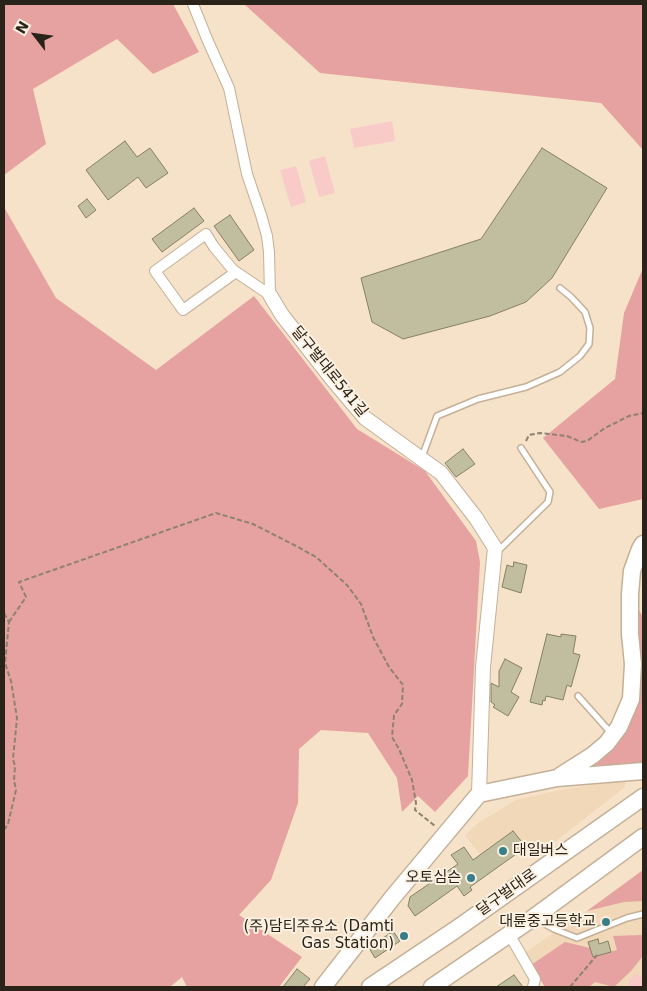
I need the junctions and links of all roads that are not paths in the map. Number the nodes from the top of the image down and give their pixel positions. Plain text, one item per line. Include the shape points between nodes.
1 (193, 4) edge
2 (236, 272) junction
3 (560, 288) dead end
4 (270, 295) junction
5 (522, 448) road end
6 (422, 458) junction
7 (643, 544) edge
8 (494, 555) junction
9 (578, 696) dead end
10 (613, 735) junction
11 (643, 771) edge
12 (557, 778) junction
13 (479, 794) junction
14 (643, 797) edge
15 (643, 837) edge
16 (643, 914) edge
17 (533, 918) junction
18 (509, 934) junction
19 (323, 987) edge
20 (370, 987) edge
21 (432, 987) edge
22 (533, 987) edge

1 - 4 street via 230,88 247,174 267,236
2 - 2 street via 206,234 155,271 183,310
2 - 4 street
3 - 6 lane via 585,312 590,328 589,344 580,356 560,372 526,387 478,399 437,416
4 - 6 street, 달구벌대로541길 via 298,336 365,418
5 - 8 lane via 550,492 548,502
6 - 8 street, 달구벌대로541길 via 441,472 465,503 495,548
7 - 10 main road via 632,571 630,594 631,699
8 - 13 street, 달구벌대로541길 via 483,667
9 - 10 lane
10 - 12 main road via 593,756
11 - 12 main road
12 - 13 main road
13 - 19 main road
14 - 20 main road, 달구벌대로
15 - 17 main road
16 - 17 lane via 578,938
17 - 18 main road
18 - 21 main road
18 - 22 street via 535,979

